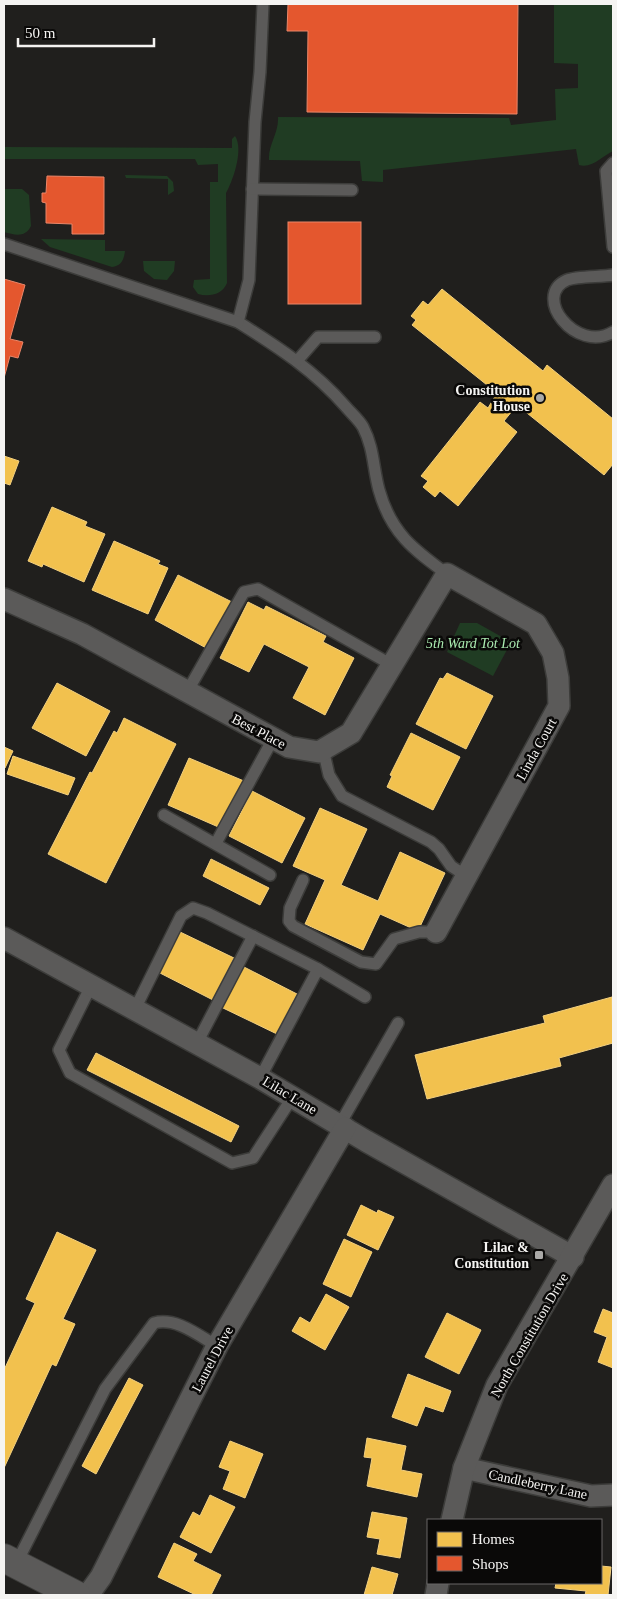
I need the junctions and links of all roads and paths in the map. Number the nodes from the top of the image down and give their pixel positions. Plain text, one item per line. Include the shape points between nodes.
1 (263, 4) edge
2 (613, 163) edge
3 (252, 189) junction
4 (352, 190) dead end
5 (4, 244) edge
6 (613, 247) edge
7 (613, 275) edge
8 (238, 322) junction
9 (613, 332) edge
10 (375, 337) dead end
11 (297, 361) junction
12 (447, 574) junction
13 (4, 599) edge
14 (392, 665) junction
15 (187, 692) junction
16 (273, 739) junction
17 (323, 750) junction
18 (164, 815) dead end
19 (216, 843) junction
20 (270, 875) dead end
21 (466, 876) junction
22 (304, 880) dead end
23 (436, 932) joint
24 (253, 936) junction
25 (4, 938) edge
26 (318, 969) junction
27 (91, 986) junction
28 (365, 997) dead end
29 (134, 1009) junction
30 (398, 1023) dead end
31 (197, 1043) junction
32 (260, 1078) junction
33 (292, 1098) junction
34 (342, 1126) junction
35 (613, 1185) edge
36 (573, 1257) junction
37 (217, 1346) junction
38 (464, 1468) junction
39 (613, 1495) edge
40 (452, 1519) edge
41 (10, 1561) edge
42 (76, 1595) edge
43 (88, 1595) edge

1 - 3 lane
2 - 6 lane via 606,170
3 - 4 lane
3 - 8 lane via 249,280
5 - 8 lane
7 - 9 lane via 568,280 558,290 554,304 558,317 586,338
8 - 11 lane
10 - 11 lane via 318,337
11 - 12 lane via 316,375 363,426 374,453 379,489 391,520 412,548
12 - 14 street
12 - 21 street, Linda Court via 536,624 553,653 558,678 559,706
13 - 15 street, Best Place via 82,634
14 - 15 lane via 258,589 244,592
14 - 17 street via 351,734
15 - 16 street, Best Place
16 - 17 street, Best Place via 289,747
16 - 19 lane
17 - 21 lane via 329,775 342,796 431,842 451,866
18 - 19 lane
19 - 20 lane
21 - 23 street, Linda Court
22 - 23 lane via 290,908 289,921 361,962 376,964 394,939 402,935
24 - 26 lane
24 - 29 lane via 193,908 181,916
24 - 31 lane
25 - 27 street, Lilac Lane
26 - 28 lane
26 - 32 lane
27 - 29 street, Lilac Lane
27 - 33 lane via 59,1050 70,1073 78,1078 232,1163 253,1158
29 - 31 street, Lilac Lane
30 - 34 lane
31 - 32 street, Lilac Lane
32 - 33 street, Lilac Lane
33 - 34 street, Lilac Lane
34 - 36 street, Lilac Lane
34 - 37 street, Laurel Drive
35 - 36 street, North Constitution Drive
36 - 38 street, North Constitution Drive via 497,1386
37 - 41 lane via 164,1320 154,1323 105,1389
37 - 43 street, Laurel Drive
38 - 39 street, Candleberry Lane via 591,1496
38 - 40 street, North Constitution Drive
41 - 42 street

